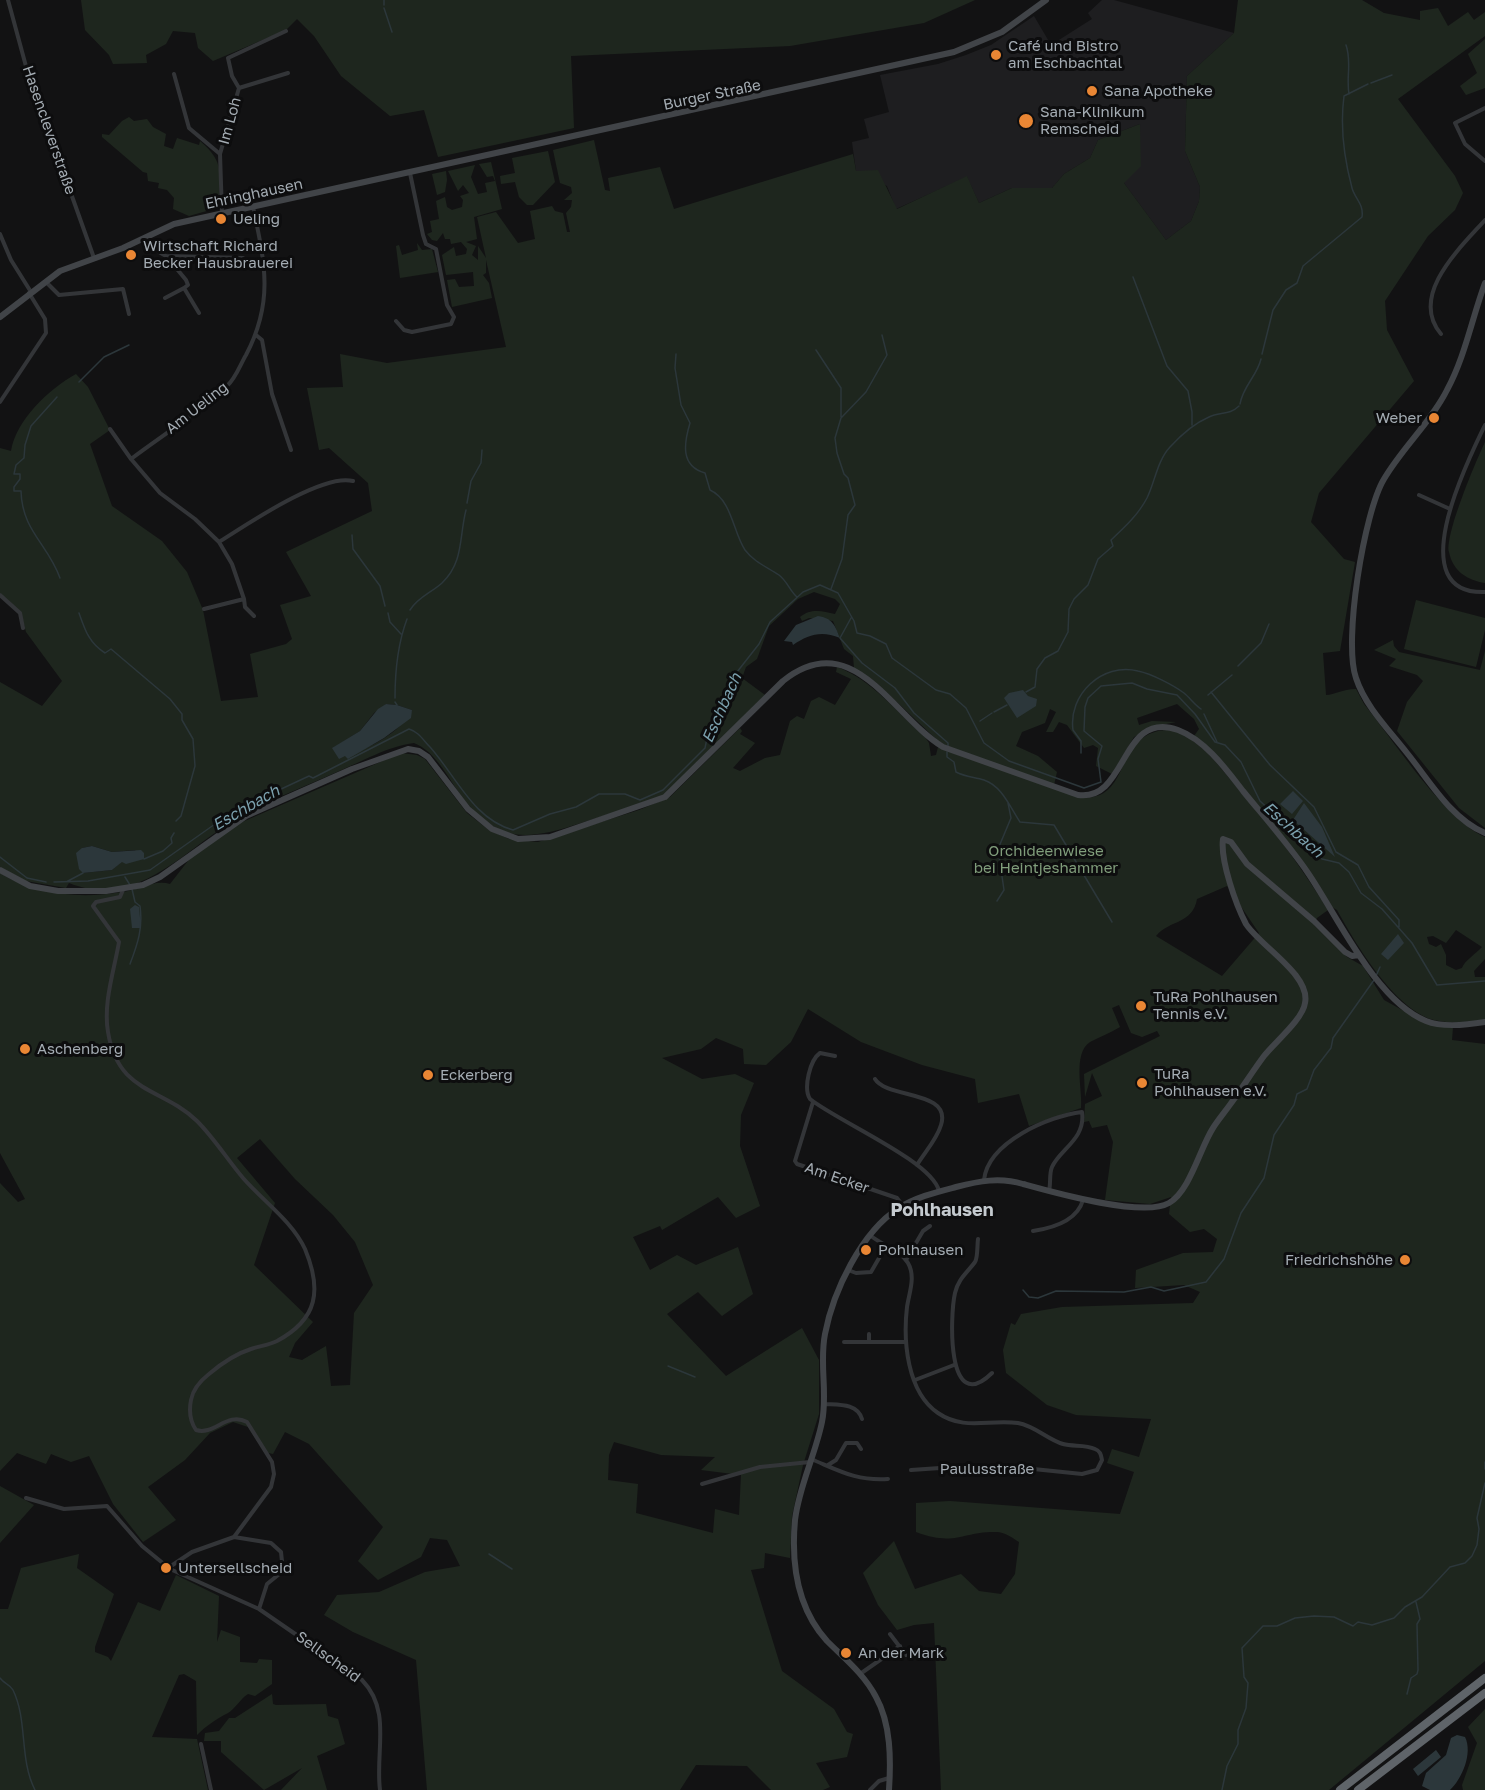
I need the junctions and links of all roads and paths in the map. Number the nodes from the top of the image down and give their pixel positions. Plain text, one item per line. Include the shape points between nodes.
1 (8, 0) edge
2 (1046, 0) edge
3 (286, 32) dead end
4 (288, 73) dead end
5 (174, 74) dead end
6 (239, 88) junction
7 (1485, 108) edge
8 (220, 154) junction
9 (1485, 161) edge
10 (410, 173) junction
11 (370, 181) joint
12 (253, 207) junction
13 (222, 214) junction
14 (1485, 220) edge
15 (0, 234) edge
16 (145, 238) junction
17 (166, 256) junction
18 (94, 258) junction
19 (243, 258) dead end
20 (45, 281) junction
21 (1485, 283) edge
22 (184, 288) junction
23 (30, 292) junction
24 (165, 298) dead end
25 (200, 313) dead end
26 (129, 314) dead end
27 (0, 317) edge
28 (396, 321) dead end
29 (1441, 334) dead end
30 (256, 335) junction
31 (0, 402) edge
32 (1485, 425) edge
33 (110, 429) dead end
34 (291, 450) dead end
35 (132, 459) junction
36 (353, 481) dead end
37 (1419, 495) dead end
38 (1450, 509) junction
39 (219, 542) junction
40 (1485, 592) edge
41 (0, 595) edge
42 (244, 599) junction
43 (204, 609) dead end
44 (254, 616) dead end
45 (23, 628) dead end
46 (1485, 833) edge
47 (0, 870) edge
48 (129, 888) junction
49 (1359, 955) junction
50 (1485, 1023) edge
51 (835, 1056) dead end
52 (875, 1079) dead end
53 (813, 1102) junction
54 (917, 1165) junction
55 (984, 1180) junction
56 (939, 1191) junction
57 (1049, 1191) junction
58 (1083, 1199) junction
59 (903, 1206) junction
60 (930, 1226) dead end
61 (1033, 1231) dead end
62 (871, 1236) junction
63 (978, 1239) dead end
64 (886, 1246) junction
65 (906, 1260) junction
66 (848, 1270) junction
67 (869, 1334) dead end
68 (844, 1342) dead end
69 (869, 1342) junction
70 (906, 1342) junction
71 (954, 1365) junction
72 (992, 1373) dead end
73 (915, 1380) junction
74 (824, 1404) junction
75 (862, 1419) dead end
76 (861, 1449) dead end
77 (810, 1460) junction
78 (827, 1466) junction
79 (911, 1470) dead end
80 (888, 1479) dead end
81 (702, 1484) dead end
82 (26, 1498) dead end
83 (234, 1537) junction
84 (168, 1568) junction
85 (259, 1609) junction
86 (890, 1634) dead end
87 (900, 1646) junction
88 (906, 1655) dead end
89 (860, 1674) junction
90 (1485, 1678) edge
91 (1485, 1693) edge
92 (201, 1744) dead end
93 (890, 1778) junction
94 (211, 1790) edge
95 (380, 1790) edge
96 (870, 1790) edge
97 (889, 1790) edge
98 (1340, 1790) edge
99 (1358, 1790) edge

1 - 18 street, Hasencleverstraße via 27,70
2 - 10 main road, Burger Straße via 1002,32 954,52
3 - 6 street, Im Loh via 228,58
4 - 6 street, Im Loh
5 - 8 street, Im Loh via 189,128
6 - 8 street, Im Loh
7 - 9 street via 1455,123 1465,144
8 - 13 street, Im Loh
10 - 11 main road, Burger Straße
10 - 28 street via 423,235 426,244 436,249 447,305 454,317 451,324 412,332
11 - 12 main road, Ehringhausen
12 - 13 main road, Ehringhausen
12 - 30 street, Am Ueling via 265,299
13 - 16 main road, Ehringhausen via 174,224
14 - 29 street via 1439,273 1432,309
15 - 23 street
16 - 17 street via 150,247
16 - 18 main road, Ehringhausen
17 - 19 street
17 - 22 street via 186,280 188,285
18 - 20 main road, Ehringhausen
20 - 23 main road, Ehringhausen
20 - 26 street via 59,295 123,289
21 - 46 main road via 1444,396 1378,488 1365,537 1351,649 1356,679 1368,702 1453,809
22 - 24 street
22 - 25 street
23 - 27 main road, Ehringhausen
23 - 31 street via 46,324 44,337
30 - 34 street via 262,340 272,394
30 - 35 street, Am Ueling via 227,387
32 - 38 street
33 - 35 street
35 - 39 street via 160,492
36 - 39 street via 320,487 294,498
37 - 38 street
38 - 40 street via 1442,550 1445,567 1459,586
39 - 42 street via 232,564
41 - 45 street via 20,614
42 - 43 street
42 - 44 street
47 - 48 main road via 42,889 77,892
48 - 49 main road via 160,877 252,813 401,750 414,749 426,755 468,809 484,823 505,835 528,840 549,837 663,798 783,681 812,664 828,663 864,676 943,747 1082,795 1095,794 1107,787 1130,747 1143,734 1165,727 1183,732 1218,760 1298,859
48 - 83 street via 120,897 93,906 119,942 107,1017 109,1038 117,1058 134,1083 196,1120 244,1180 296,1234 313,1276 313,1307 293,1330 278,1341 223,1363 193,1392 190,1410 196,1430 242,1419 252,1426 273,1467 273,1482
49 - 50 main road via 1385,988 1423,1019 1449,1024
49 - 58 main road via 1345,952 1247,864 1231,842 1223,839 1237,904 1248,926 1302,985 1305,1007 1212,1129 1176,1198 1159,1207
51 - 53 street, Am Ecker via 820,1053 814,1059 807,1087
52 - 54 street via 885,1088 933,1102 940,1111 942,1124
53 - 54 street
53 - 59 street, Am Ecker via 798,1144 797,1164 897,1198
54 - 56 street via 934,1179
55 - 56 main road
55 - 57 main road via 1017,1182
55 - 57 street via 996,1154 1009,1140 1082,1112 1072,1144 1053,1165
56 - 59 main road
57 - 58 main road
58 - 61 street via 1078,1211 1065,1221
59 - 62 main road via 890,1214
60 - 65 street
62 - 64 street
62 - 66 main road
63 - 71 street via 976,1260 962,1276 954,1295
64 - 65 street
64 - 66 street via 870,1272
65 - 70 street, Paulusstraße via 912,1279
66 - 74 main road via 834,1300 824,1338
67 - 69 street
68 - 69 street
69 - 70 street
70 - 73 street, Paulusstraße
71 - 72 street via 960,1377 970,1383 980,1382
71 - 73 street
73 - 79 street, Paulusstraße via 925,1401 946,1418 968,1424 1026,1425 1063,1444 1094,1448 1102,1460 1097,1470 1082,1474 1014,1467 969,1472
74 - 75 street via 852,1407
74 - 77 main road
76 - 78 street via 857,1443 846,1443 836,1460
77 - 78 street
77 - 81 street via 760,1467
77 - 89 main road via 796,1516 795,1570 800,1594 814,1623
78 - 80 street via 865,1480
82 - 84 street, Sellscheid via 64,1509 107,1506 142,1546
83 - 84 street via 181,1557
83 - 85 street via 271,1543 281,1552 283,1571 267,1584
84 - 85 street, Sellscheid
85 - 95 street, Sellscheid via 357,1676 372,1691 380,1714
86 - 87 street
87 - 88 street
87 - 89 street
89 - 93 main road via 881,1708 889,1745
90 - 98 highway
91 - 99 highway
92 - 94 street
93 - 96 street via 879,1781
93 - 97 main road

